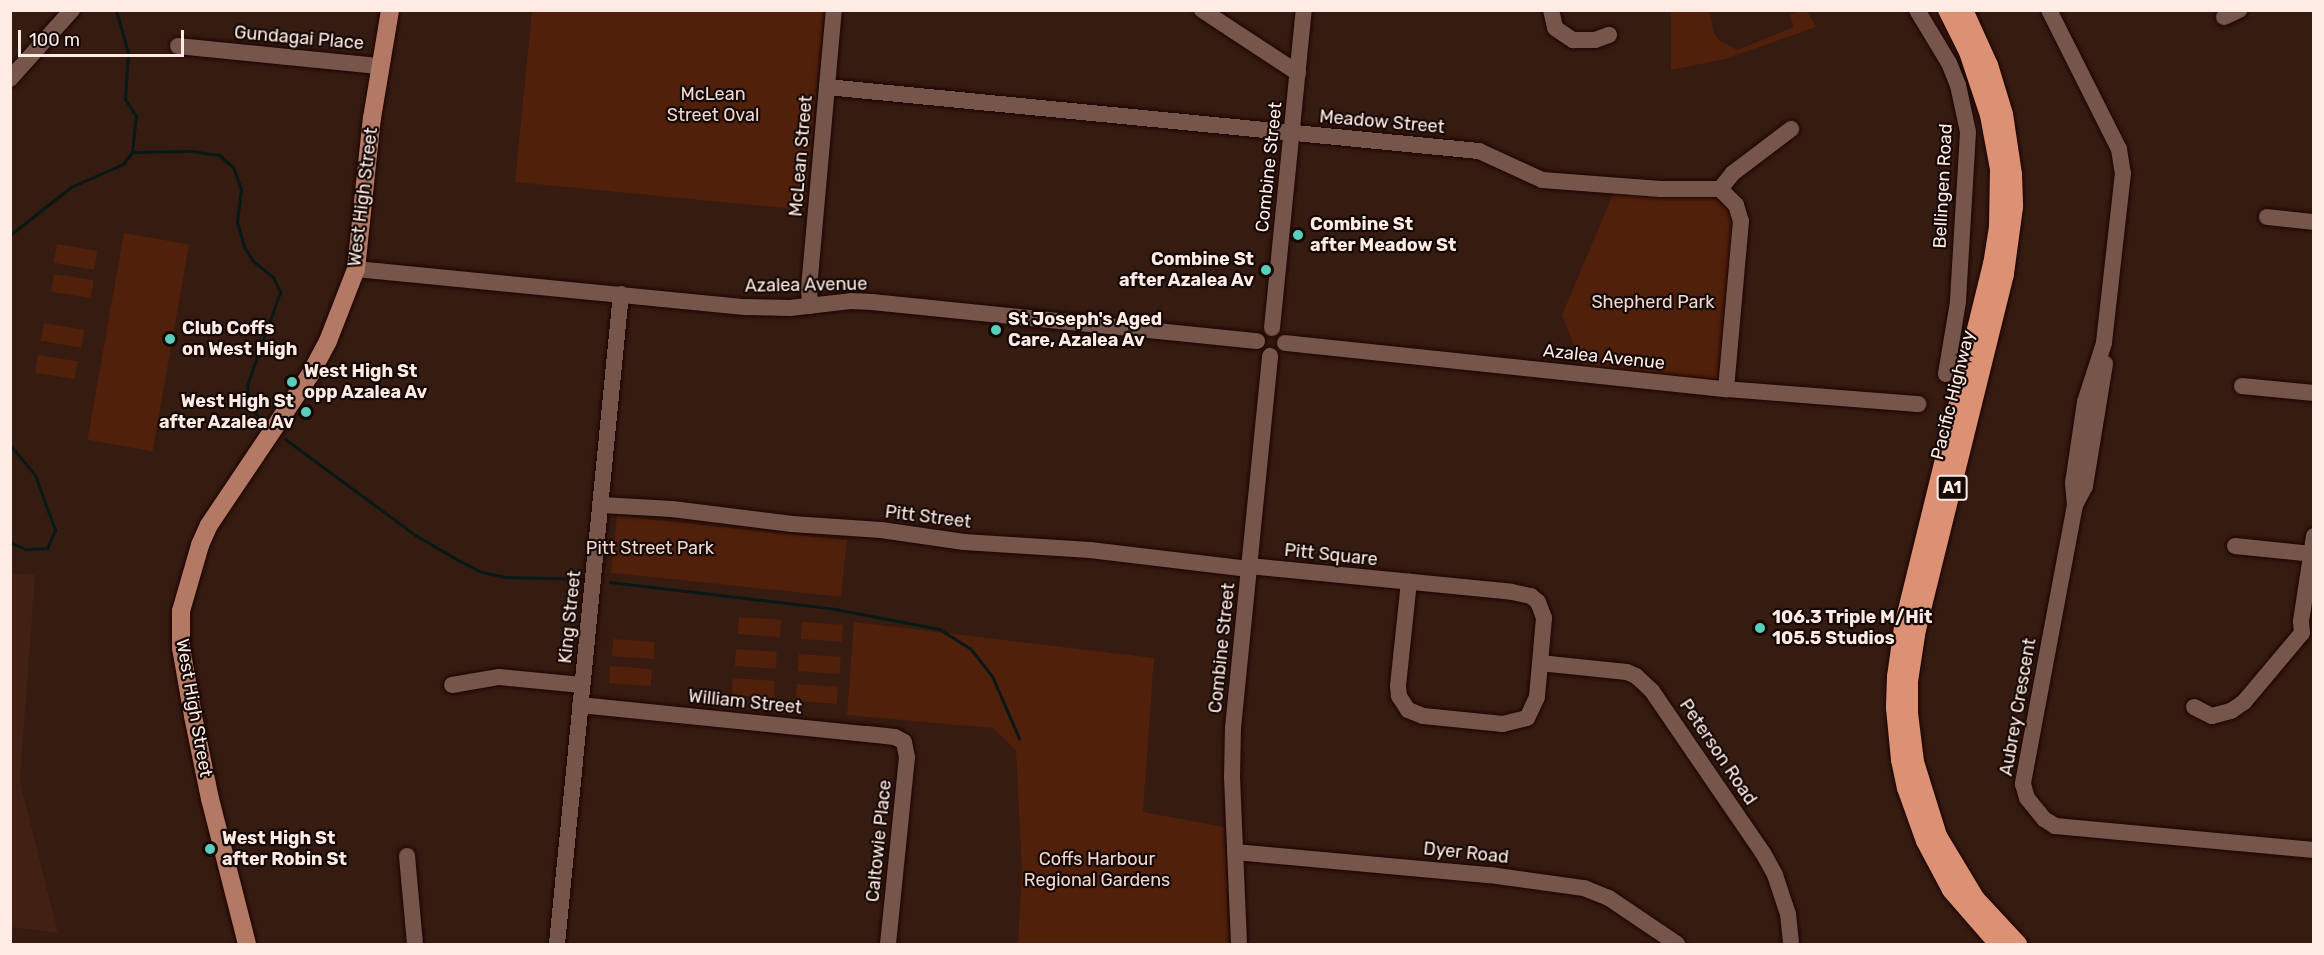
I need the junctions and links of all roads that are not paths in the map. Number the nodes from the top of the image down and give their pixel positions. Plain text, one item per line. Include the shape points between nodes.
1 (72, 10) edge
2 (390, 10) edge
3 (834, 10) edge
4 (1202, 10) edge
5 (1304, 10) edge
6 (1551, 10) edge
7 (1917, 10) edge
8 (1947, 10) edge
9 (1964, 10) edge
10 (2049, 10) edge
11 (1609, 36) dead end
12 (178, 46) dead end
13 (380, 66) junction
14 (1298, 73) junction
15 (10, 79) edge
16 (827, 87) junction
17 (1791, 129) dead end
18 (1292, 133) junction
19 (1720, 189) junction
20 (2267, 217) dead end
21 (2313, 222) edge
22 (356, 269) junction
23 (621, 294) junction
24 (810, 306) junction
25 (1272, 328) junction
26 (1257, 341) junction
27 (1285, 343) junction
28 (1270, 356) junction
29 (1947, 374) dead end
30 (2242, 386) dead end
31 (1726, 389) junction
32 (2313, 393) edge
33 (1918, 404) dead end
34 (602, 505) junction
35 (2313, 536) edge
36 (2235, 546) dead end
37 (2312, 554) junction
38 (1249, 567) junction
39 (1409, 582) junction
40 (2308, 636) edge
41 (1540, 663) junction
42 (452, 685) dead end
43 (582, 685) junction
44 (580, 705) junction
45 (2194, 707) dead end
46 (904, 742) joint
47 (2313, 850) edge
48 (1235, 852) junction
49 (407, 856) dead end
50 (247, 945) edge
51 (415, 945) edge
52 (557, 945) edge
53 (888, 945) edge
54 (1239, 945) edge
55 (1677, 945) edge
56 (1791, 945) edge
57 (1998, 945) edge
58 (2018, 945) edge

1 - 15 street
2 - 13 main road, West High Street
3 - 16 street, McLean Street
4 - 14 street
5 - 14 street, Combine Street
6 - 11 street via 1555,28 1573,40
7 - 29 street, Bellingen Road via 1949,63 1967,117 1966,198 1956,319
8 - 57 highway, Pacific Highway / A1 via 1968,51 1989,115 1999,169 1998,227 1904,627 1895,708 1904,779 1925,841 1952,890
9 - 58 highway, Pacific Highway / A1 via 1989,65 2004,114 2014,207 2005,274 1917,629 1909,681 1910,713 1915,762 1938,836 1976,899
10 - 47 street, Aubrey Crescent via 2119,149 2123,173 2104,343 2085,402 2073,483 2076,505 2023,783 2031,804 2055,826
12 - 13 street, Gundagai Place
13 - 22 main road, West High Street
14 - 18 street, Combine Street
16 - 18 street, Meadow Street
16 - 24 street, McLean Street
17 - 19 street via 1733,173
18 - 19 street, Meadow Street via 1479,151 1542,180
18 - 25 street, Combine Street
19 - 31 street via 1736,205 1741,221
20 - 21 street
22 - 23 street, Azalea Avenue
22 - 50 main road, West High Street via 311,373 209,525 182,611 182,648 193,716
23 - 24 street, Azalea Avenue via 747,306
23 - 34 street, King Street
24 - 26 street, Azalea Avenue via 872,302
25 - 26 street via 1263,330
25 - 27 street via 1281,332
26 - 28 street via 1261,352
27 - 28 street via 1280,354
27 - 31 street, Azalea Avenue
28 - 38 street, Combine Street
30 - 32 street
31 - 33 street, Azalea Avenue
34 - 38 street, Pitt Street
34 - 43 street, King Street
35 - 37 street
36 - 37 street
37 - 40 street via 2301,621
38 - 39 street, Pitt Square
38 - 48 street, Combine Street via 1233,737
39 - 41 street, Pitt Square via 1530,596 1538,602 1544,618
39 - 41 street, Pitt Square via 1398,686 1408,710 1423,716 1503,724 1520,722 1535,705
40 - 45 street via 2231,711 2212,716
41 - 56 street, Peterson Road via 1627,672 1644,682 1763,853 1783,894
42 - 43 street via 499,677
43 - 44 street, King Street
44 - 46 street, William Street via 895,737
44 - 52 street, King Street
46 - 53 street, Caltowie Place via 907,757
48 - 54 street, Combine Street
48 - 55 street, Dyer Road via 1490,875 1584,888 1609,898
49 - 51 street

